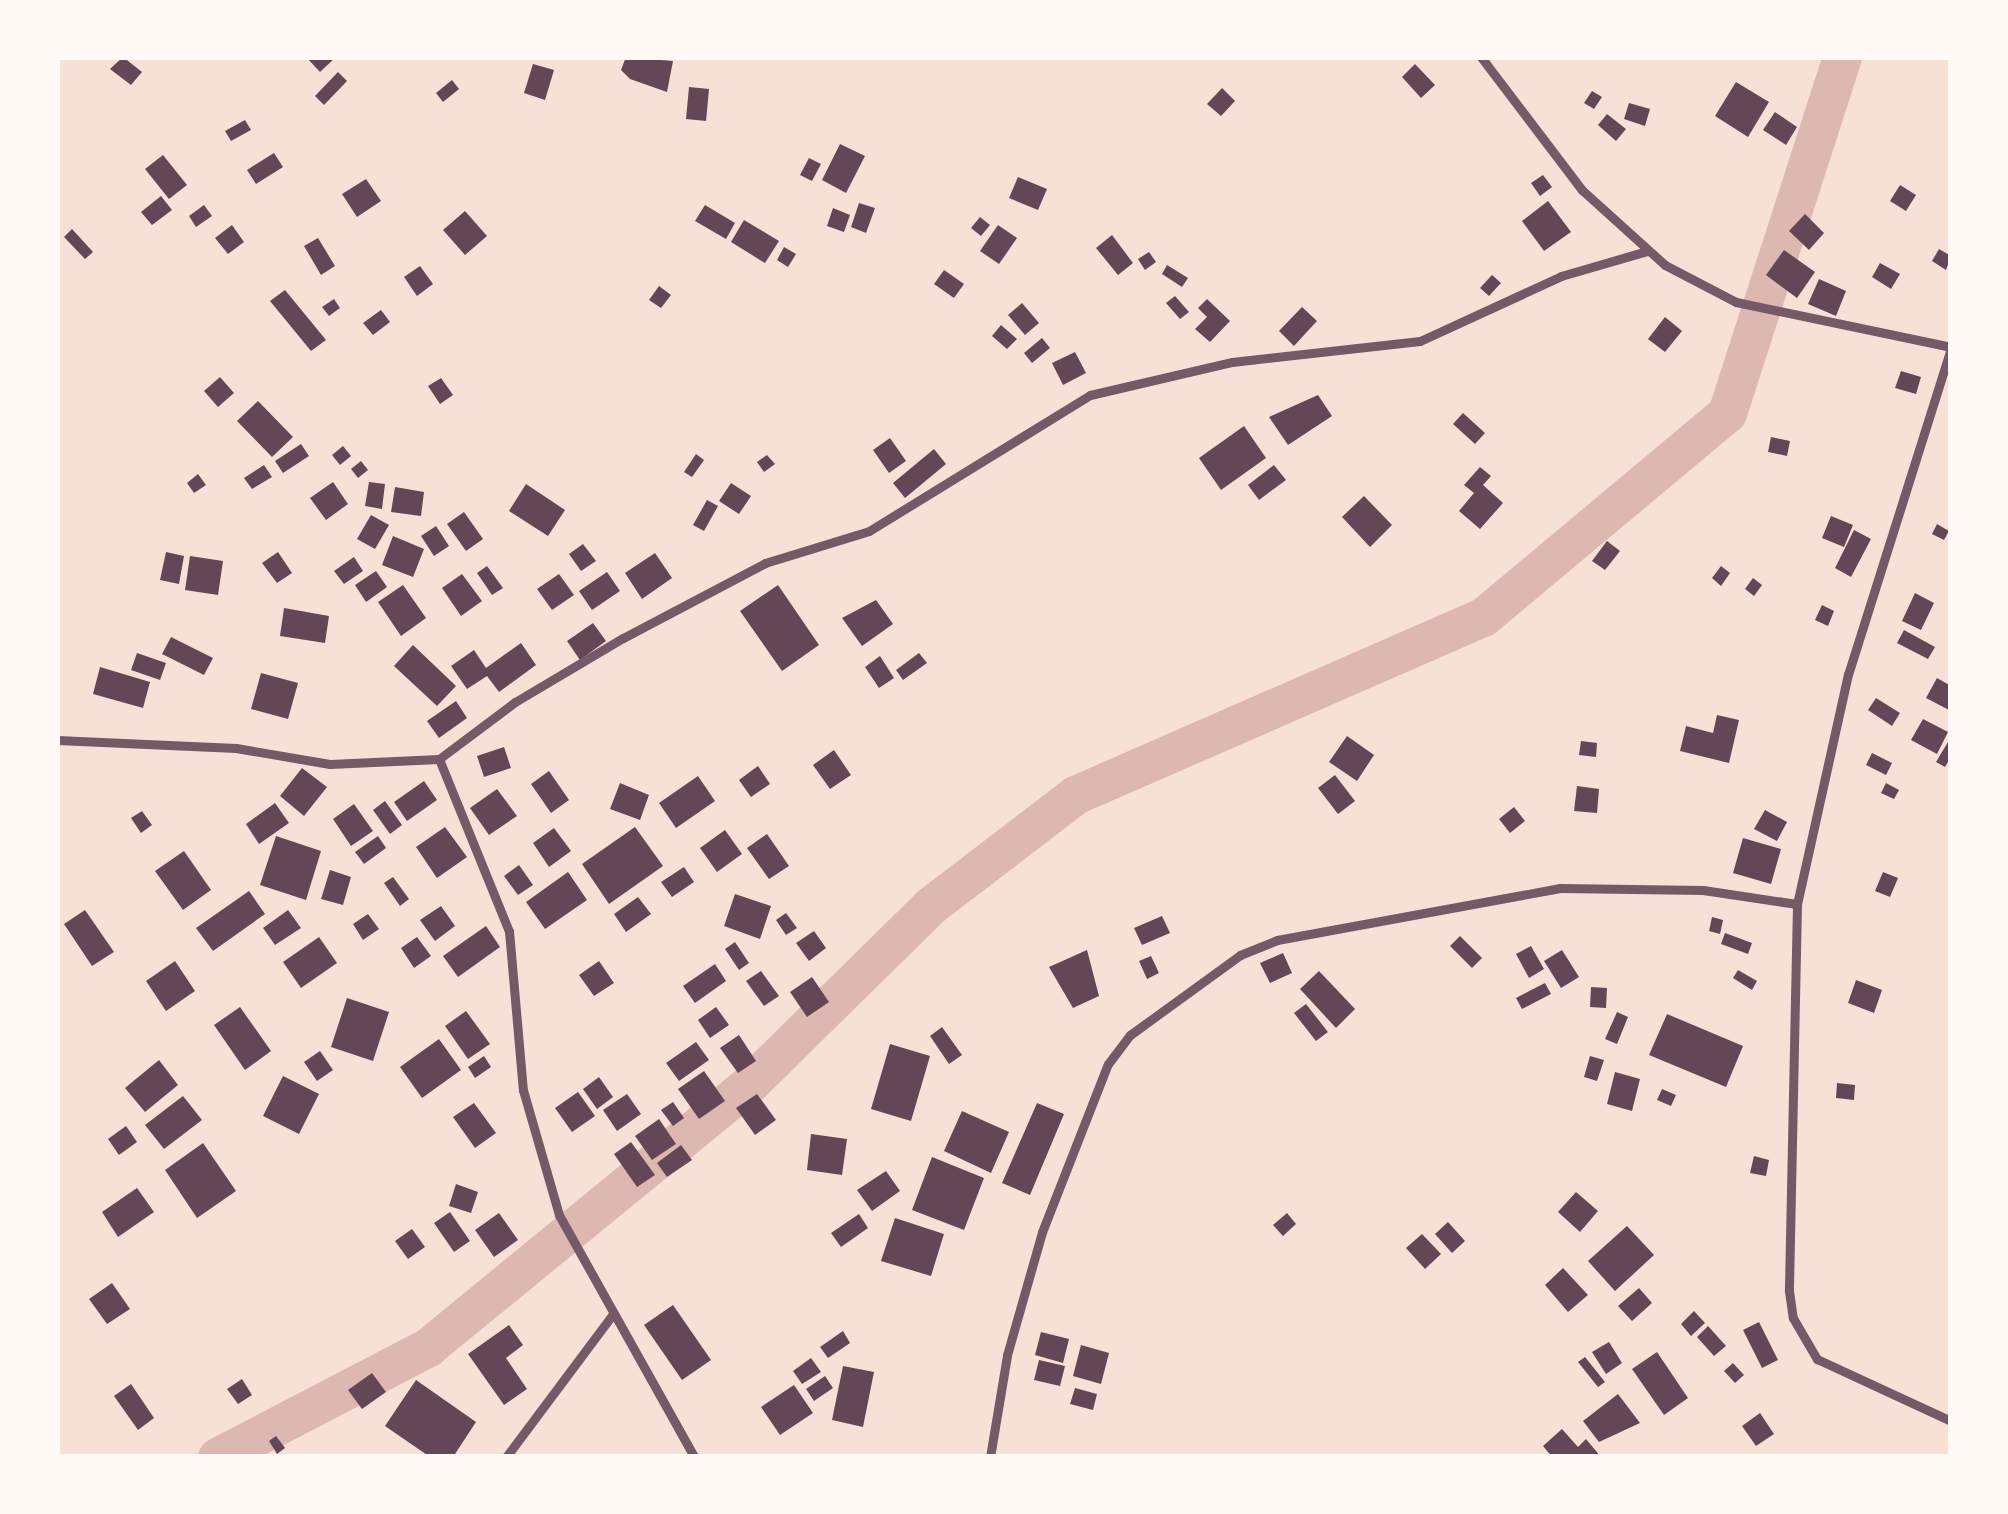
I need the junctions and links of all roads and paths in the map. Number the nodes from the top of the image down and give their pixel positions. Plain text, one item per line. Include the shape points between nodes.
1 (1481, 57) edge
2 (1647, 250) junction
3 (1951, 347) edge
4 (57, 740) edge
5 (439, 759) junction
6 (1797, 904) junction
7 (613, 1314) junction
8 (1951, 1421) edge
9 (506, 1457) edge
10 (694, 1457) edge
11 (990, 1457) edge

1 - 2 street via 1582,190
2 - 3 street via 1736,302
2 - 5 street via 1561,276 1420,341 1232,362 1090,395 869,531 765,563 623,638
3 - 6 street via 1847,674
4 - 5 street via 236,748 330,764
5 - 7 street via 505,915 523,1090 559,1215
6 - 8 street via 1793,1318 1817,1359
6 - 11 street via 1702,890 1560,888 1276,940 1240,956 1130,1035 1108,1064 1042,1232 1007,1355
7 - 9 street
7 - 10 street

